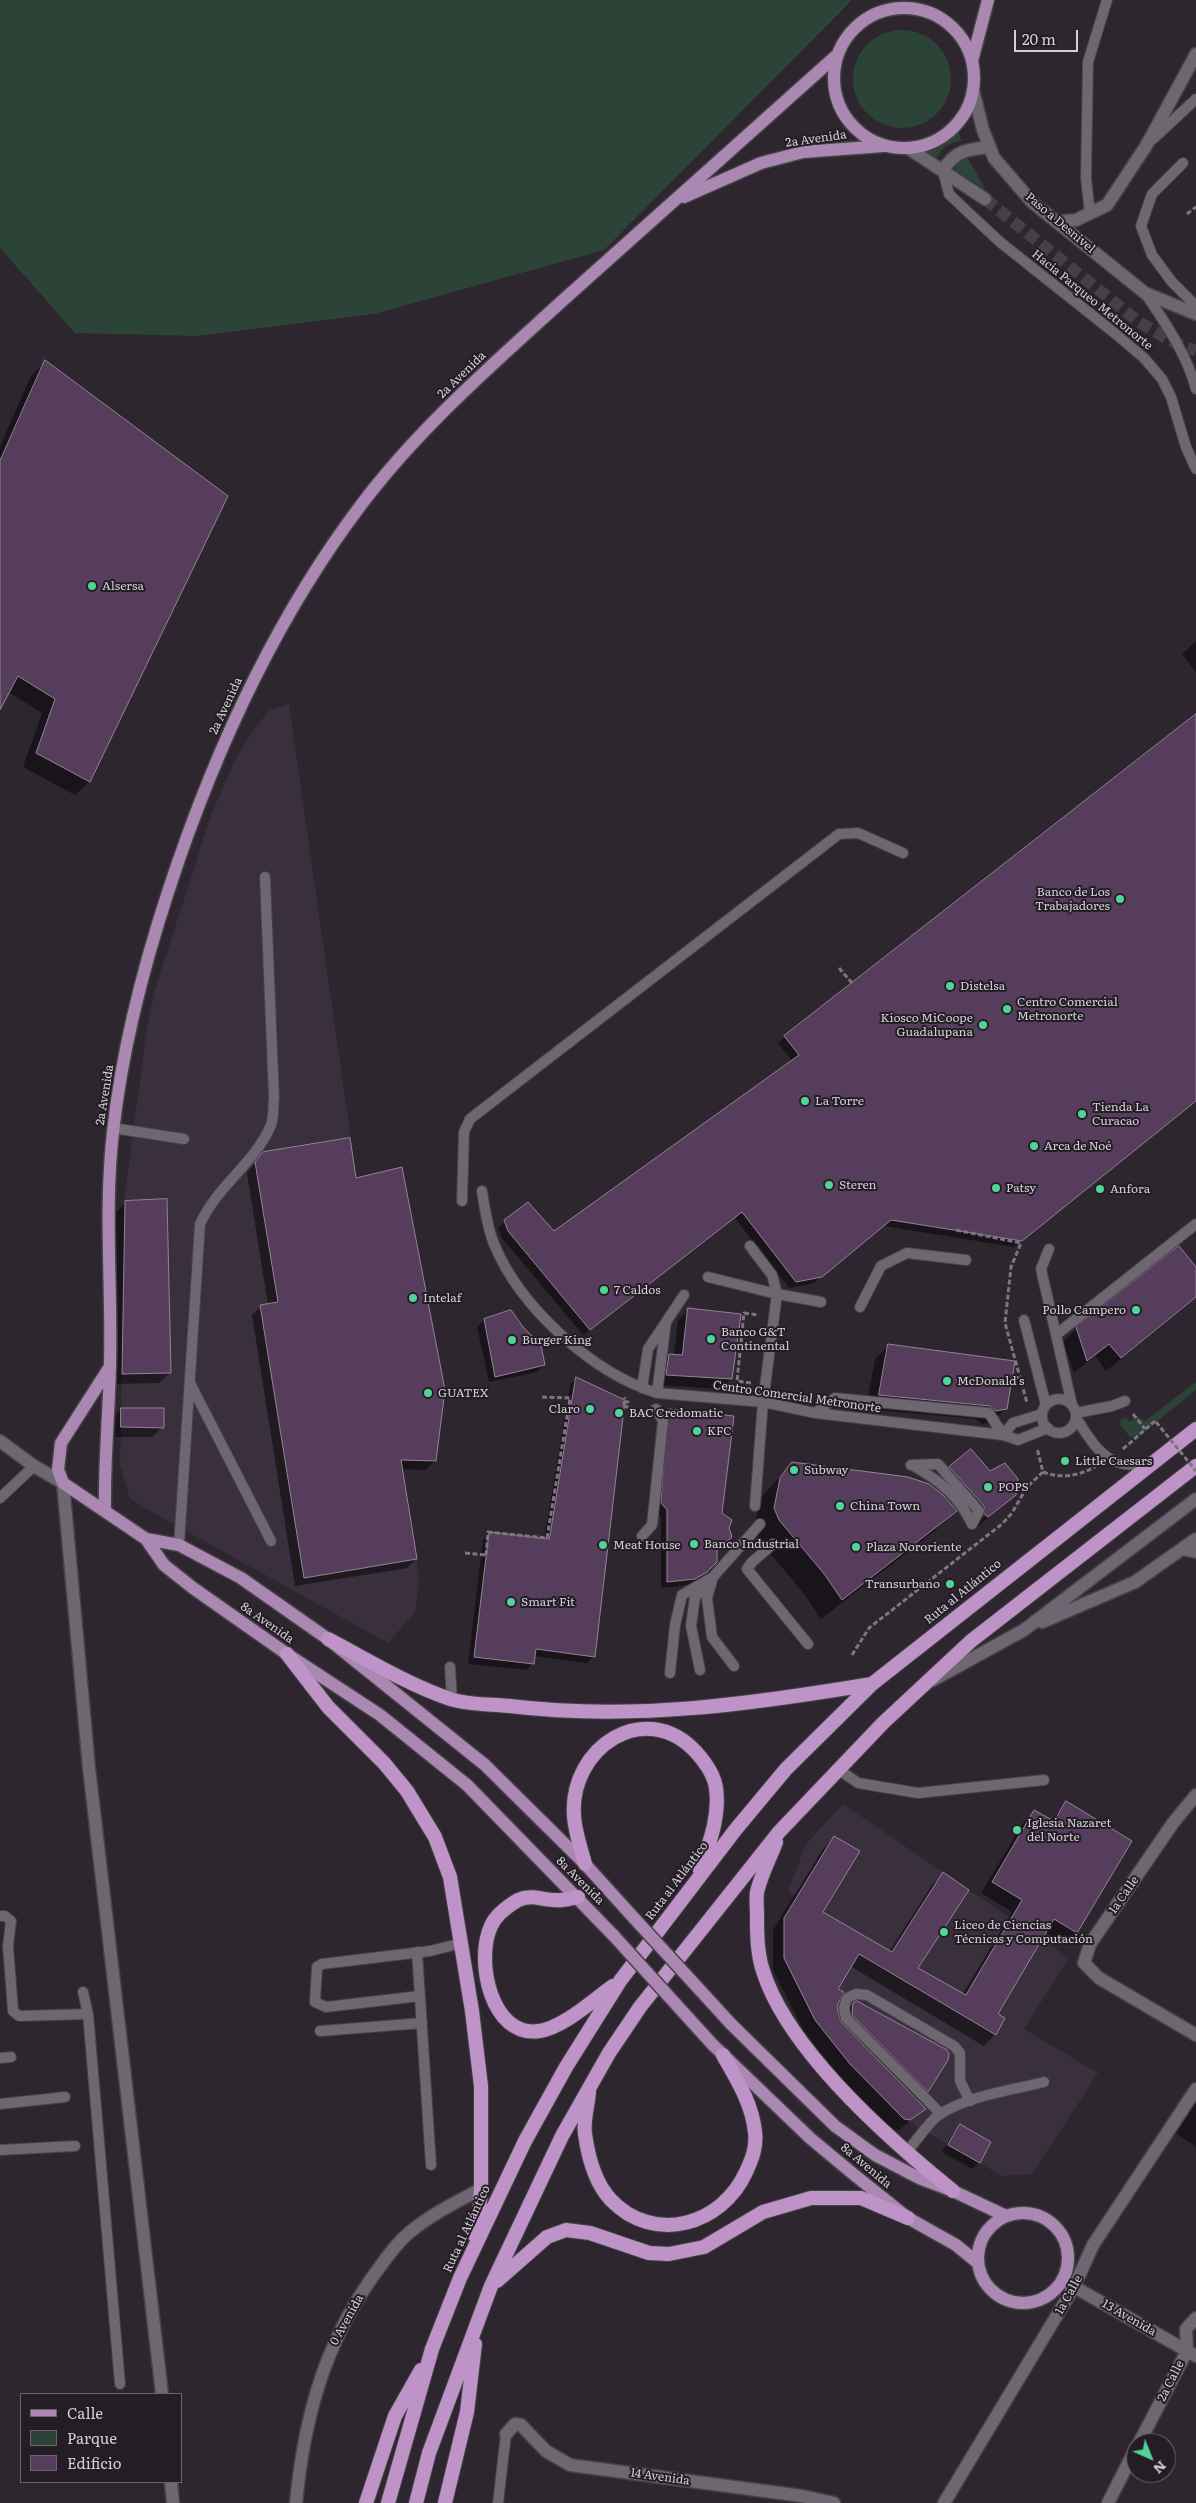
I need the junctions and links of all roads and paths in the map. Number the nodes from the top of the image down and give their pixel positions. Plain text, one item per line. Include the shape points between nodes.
1 (988, 0) edge
2 (1107, 0) edge
3 (908, 4) edge
4 (1196, 54) edge
5 (837, 55) junction
6 (972, 62) junction
7 (973, 90) junction
8 (1196, 99) edge
9 (885, 146) junction
10 (1146, 146) junction
11 (990, 147) junction
12 (908, 148) junction
13 (1183, 163) dead end
14 (943, 171) junction
15 (985, 199) tunnel mouth
16 (670, 204) junction
17 (1196, 207) edge
18 (1090, 214) junction
19 (1187, 214) dead end
20 (1057, 222) junction
21 (1145, 293) junction
22 (1196, 306) edge
23 (1196, 314) edge
24 (1196, 389) edge
25 (1196, 470) edge
26 (903, 853) dead end
27 (265, 877) dead end
28 (839, 968) dead end
29 (852, 983) dead end
30 (113, 1128) junction
31 (184, 1139) dead end
32 (482, 1192) dead end
33 (462, 1201) dead end
34 (1196, 1224) edge
35 (750, 1246) dead end
36 (1049, 1249) dead end
37 (966, 1260) dead end
38 (708, 1277) dead end
39 (777, 1294) junction
40 (684, 1295) dead end
41 (821, 1302) dead end
42 (860, 1307) dead end
43 (774, 1316) junction
44 (1024, 1320) dead end
45 (666, 1322) junction
46 (1057, 1334) junction
47 (110, 1366) junction
48 (190, 1382) junction
49 (642, 1388) junction
50 (657, 1393) junction
51 (542, 1397) dead end
52 (1125, 1401) dead end
53 (758, 1402) junction
54 (656, 1409) dead end
55 (1044, 1410) junction
56 (1074, 1412) junction
57 (815, 1413) junction
58 (1048, 1428) junction
59 (1196, 1429) edge
60 (1004, 1435) junction
61 (0, 1440) edge
62 (1110, 1460) junction
63 (911, 1465) dead end
64 (1148, 1465) junction
65 (34, 1466) junction
66 (1196, 1466) edge
67 (1196, 1471) edge
68 (1043, 1472) dead end
69 (63, 1483) junction
70 (0, 1498) edge
71 (1196, 1499) edge
72 (754, 1506) dead end
73 (105, 1511) junction
74 (760, 1524) dead end
75 (972, 1524) dead end
76 (642, 1536) dead end
77 (146, 1539) junction
78 (1196, 1539) edge
79 (271, 1541) dead end
80 (772, 1544) dead end
81 (179, 1545) junction
82 (1183, 1549) junction
83 (1196, 1552) edge
84 (465, 1553) dead end
85 (714, 1577) junction
86 (1024, 1630) junction
87 (328, 1639) junction
88 (808, 1644) dead end
89 (287, 1654) junction
90 (734, 1666) dead end
91 (450, 1667) dead end
92 (700, 1670) dead end
93 (670, 1674) dead end
94 (872, 1684) junction
95 (923, 1686) junction
96 (452, 1700) junction
97 (838, 1769) junction
98 (1044, 1780) dead end
99 (1196, 1795) edge
100 (779, 1832) junction
101 (585, 1864) junction
102 (696, 1882) junction
103 (578, 1897) junction
104 (0, 1916) edge
105 (462, 1943) junction
106 (417, 1952) junction
107 (620, 1981) junction
108 (83, 1992) dead end
109 (420, 1996) junction
110 (88, 2014) junction
111 (422, 2023) junction
112 (320, 2031) dead end
113 (1196, 2034) edge
114 (723, 2056) junction
115 (11, 2057) dead end
116 (0, 2058) edge
117 (1044, 2082) dead end
118 (590, 2086) junction
119 (1196, 2089) edge
120 (65, 2097) dead end
121 (970, 2101) junction
122 (0, 2104) edge
123 (941, 2114) junction
124 (75, 2146) dead end
125 (0, 2150) edge
126 (905, 2152) junction
127 (431, 2165) dead end
128 (481, 2189) junction
129 (953, 2191) junction
130 (1006, 2216) junction
131 (908, 2218) junction
132 (978, 2263) junction
133 (460, 2278) junction
134 (1062, 2280) junction
135 (491, 2286) junction
136 (1074, 2287) junction
137 (1196, 2318) edge
138 (478, 2319) junction
139 (432, 2349) junction
140 (1191, 2354) edge
141 (120, 2384) dead end
142 (162, 2393) edge
143 (1145, 2433) edge
144 (506, 2434) joint
145 (1126, 2468) edge
146 (171, 2483) edge
147 (173, 2503) edge
148 (296, 2503) edge
149 (366, 2503) edge
150 (388, 2503) edge
151 (416, 2503) edge
152 (445, 2503) edge
153 (498, 2503) edge
154 (834, 2503) edge
155 (944, 2503) edge
156 (1108, 2503) edge

1 - 6 main road
2 - 18 lane via 1088,62 1086,178
3 - 5 main road via 865,19 848,35
3 - 6 main road via 948,23 965,44
4 - 10 street
5 - 9 main road via 833,78 840,107 847,120 864,136
5 - 16 main road, 2a Avenida
6 - 7 main road
7 - 11 street, Paso a Desnivel
7 - 12 main road via 965,112 951,130 931,143
8 - 10 lane
9 - 12 main road
9 - 16 main road, 2a Avenida via 802,152 762,163
10 - 18 street via 1107,205
11 - 14 street via 955,154
11 - 20 street, Paso a Desnivel via 1004,171 1026,196
12 - 14 street
13 - 22 lane via 1152,194 1141,226 1152,255
14 - 15 street
14 - 25 lane, Hacia Parqueo Metronorte via 949,194 969,213 1000,242 1144,358 1162,378
16 - 30 main road, 2a Avenida via 472,383 401,457 361,504 297,599 231,724 184,844 133,1009
17 - 19 path
18 - 20 street via 1076,220
20 - 21 street, Paso a Desnivel
21 - 23 street, Paso a Desnivel
21 - 24 lane via 1164,320
26 - 33 lane via 858,833 839,834 470,1119 464,1132
27 - 48 lane via 274,1098 272,1124 258,1148 208,1208 200,1224
28 - 29 path
30 - 31 lane
30 - 47 main road, 2a Avenida via 108,1199
32 - 49 lane, Centro Comercial Metronorte via 494,1244 536,1308 580,1351
34 - 46 lane
35 - 39 lane via 772,1275
36 - 46 lane via 1041,1270
37 - 42 lane via 907,1253 881,1266
38 - 39 lane
39 - 41 lane
39 - 43 lane
40 - 45 lane
43 - 53 lane
43 - 53 path via 744,1313 741,1324 737,1380 756,1383
44 - 55 lane
45 - 49 lane via 648,1349
45 - 50 lane
46 - 56 lane
47 - 69 main road via 61,1443 58,1470
47 - 73 main road, 2a Avenida via 104,1465
48 - 79 lane
48 - 81 lane
49 - 50 lane, Centro Comercial Metronorte
50 - 53 lane, Centro Comercial Metronorte
51 - 84 path via 571,1398 547,1538 488,1532 485,1555
52 - 56 lane
53 - 57 lane, Centro Comercial Metronorte
53 - 72 lane
54 - 76 lane via 663,1421 653,1516 652,1525
55 - 56 lane via 1050,1402 1062,1399
55 - 58 lane
55 - 60 lane via 1013,1423
56 - 58 lane via 1072,1427 1062,1433
56 - 62 lane via 1089,1439
57 - 60 lane, Centro Comercial Metronorte
57 - 60 lane via 835,1398 989,1413
58 - 60 lane, Centro Comercial Metronorte via 1018,1440
59 - 64 highway, Ruta al Atlántico
61 - 65 street, 8a Avenida
62 - 64 lane via 1121,1464
62 - 67 path, bridge via 1155,1421
62 - 68 path via 1072,1476 1054,1477
63 - 75 lane via 931,1475 949,1490 964,1506
64 - 94 highway, Ruta al Atlántico
65 - 69 street, 8a Avenida
65 - 70 lane
66 - 95 highway via 979,1635
69 - 73 main road, 8a Avenida
69 - 142 street via 89,1768
71 - 86 street
73 - 77 main road, 8a Avenida
74 - 85 lane
77 - 81 main road, 8a Avenida
77 - 89 main road, 8a Avenida via 164,1566
78 - 82 street
80 - 88 lane via 747,1569
81 - 87 main road, 8a Avenida via 241,1578
82 - 83 street
82 - 86 street via 1135,1582
85 - 90 lane via 707,1598 712,1637
85 - 92 lane via 695,1597 691,1626
85 - 93 lane via 682,1595
86 - 95 street
87 - 96 highway via 407,1681
87 - 101 main road, 8a Avenida via 485,1765
89 - 103 main road, 8a Avenida via 380,1715 467,1785
89 - 105 highway via 328,1707 407,1791 424,1818 450,1877
91 - 96 lane
94 - 96 highway via 731,1706 615,1713 556,1712
94 - 102 highway, Ruta al Atlántico via 786,1769
95 - 97 highway
97 - 98 lane via 858,1782 918,1792
97 - 100 highway
99 - 113 street, 1a Calle via 1173,1823 1090,1944 1084,1963 1099,1978
100 - 118 highway via 640,2007
100 - 126 highway via 757,1892 757,1937 763,1971 792,2027 809,2051
101 - 102 highway via 574,1816 576,1791 585,1765 597,1749 614,1736 634,1729 657,1730 678,1737 691,1746 708,1767 716,1787 713,1834
101 - 129 main road, 8a Avenida, bridge via 731,2024 835,2126 876,2155 921,2179
102 - 107 highway, Ruta al Atlántico
103 - 107 highway via 520,1899 503,1910 491,1925 485,1946 484,1971 497,2006 514,2028 526,2032 541,2031 559,2024
103 - 114 main road, 8a Avenida, bridge
104 - 110 lane via 11,1921 8,1946 13,2011 19,2016
105 - 106 lane
105 - 128 highway via 481,2086
106 - 109 lane
106 - 109 lane via 319,1965 315,2002 326,2007
107 - 133 highway, Ruta al Atlántico via 566,2067 525,2141
108 - 110 lane
109 - 111 lane
110 - 141 lane
111 - 112 lane
111 - 127 lane
114 - 118 highway via 750,2104 756,2133 754,2156 742,2181 724,2204 685,2224 651,2223 625,2212 610,2200 590,2163 585,2132
114 - 131 main road, 8a Avenida via 810,2138
115 - 116 lane
117 - 121 lane
118 - 135 highway via 562,2136
119 - 136 street, 1a Calle via 1093,2245
120 - 122 lane
121 - 123 lane
121 - 123 lane via 960,2081 960,2053 954,2046 867,1995 856,1994 847,1998 846,2018
123 - 126 lane
124 - 125 lane
126 - 129 highway
128 - 133 highway via 479,2216
128 - 148 street, 0 Avenida via 435,2213 408,2233 357,2300 334,2343 312,2404 301,2453
129 - 130 main road, 8a Avenida
130 - 132 main road via 984,2235
130 - 134 main road via 1034,2214 1056,2228 1068,2253
131 - 132 main road, 8a Avenida via 956,2245
131 - 135 highway via 861,2198 811,2198 763,2212 704,2247 669,2254 649,2253 590,2234 566,2230 541,2242
132 - 134 main road via 990,2289 1014,2302 1041,2299
133 - 139 highway, Ruta al Atlántico
134 - 136 street, 13 Avenida
135 - 138 highway
136 - 140 street, 13 Avenida
136 - 155 street, 1a Calle
137 - 140 street, 2a Calle via 1186,2329
138 - 151 highway via 429,2453
138 - 152 highway via 467,2412
139 - 149 highway via 395,2416
139 - 150 highway, Ruta al Atlántico
140 - 143 street, 2a Calle
144 - 153 lane
144 - 154 street, 14 Avenida via 515,2424 521,2425 546,2451 570,2466
145 - 156 street
146 - 147 street

